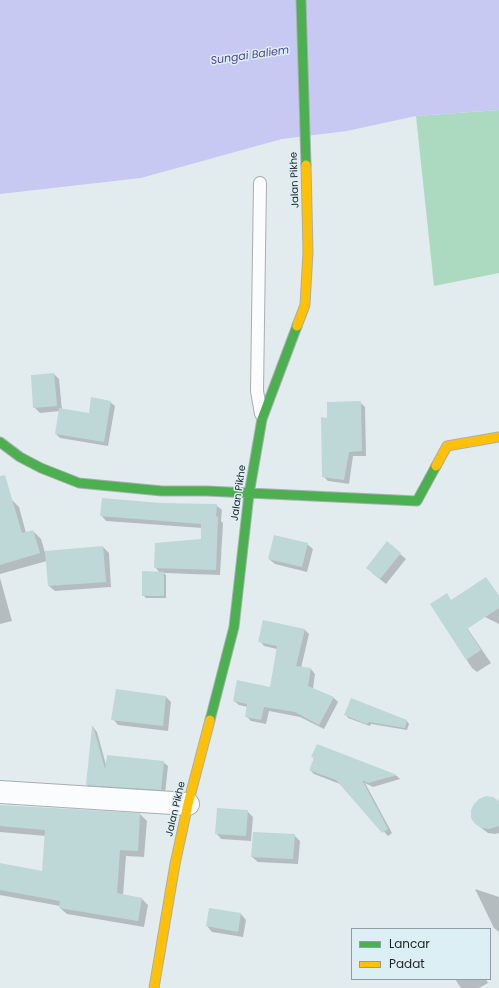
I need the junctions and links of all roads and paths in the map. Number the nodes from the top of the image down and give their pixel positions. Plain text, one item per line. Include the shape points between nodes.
1 (301, 0) edge
2 (260, 183) dead end
3 (262, 419) junction
4 (499, 437) edge
5 (0, 442) edge
6 (250, 494) junction
7 (0, 792) edge
8 (188, 804) junction
9 (154, 988) edge

1 - 3 main road, Jalan Pikhe via 308,252 305,305
2 - 3 lane via 257,391
3 - 6 main road, Jalan Pikhe
4 - 6 main road via 447,446 417,501
5 - 6 main road via 20,457 79,483 162,491
6 - 8 main road, Jalan Pikhe via 234,627
7 - 8 street
8 - 9 main road, Jalan Pikhe

